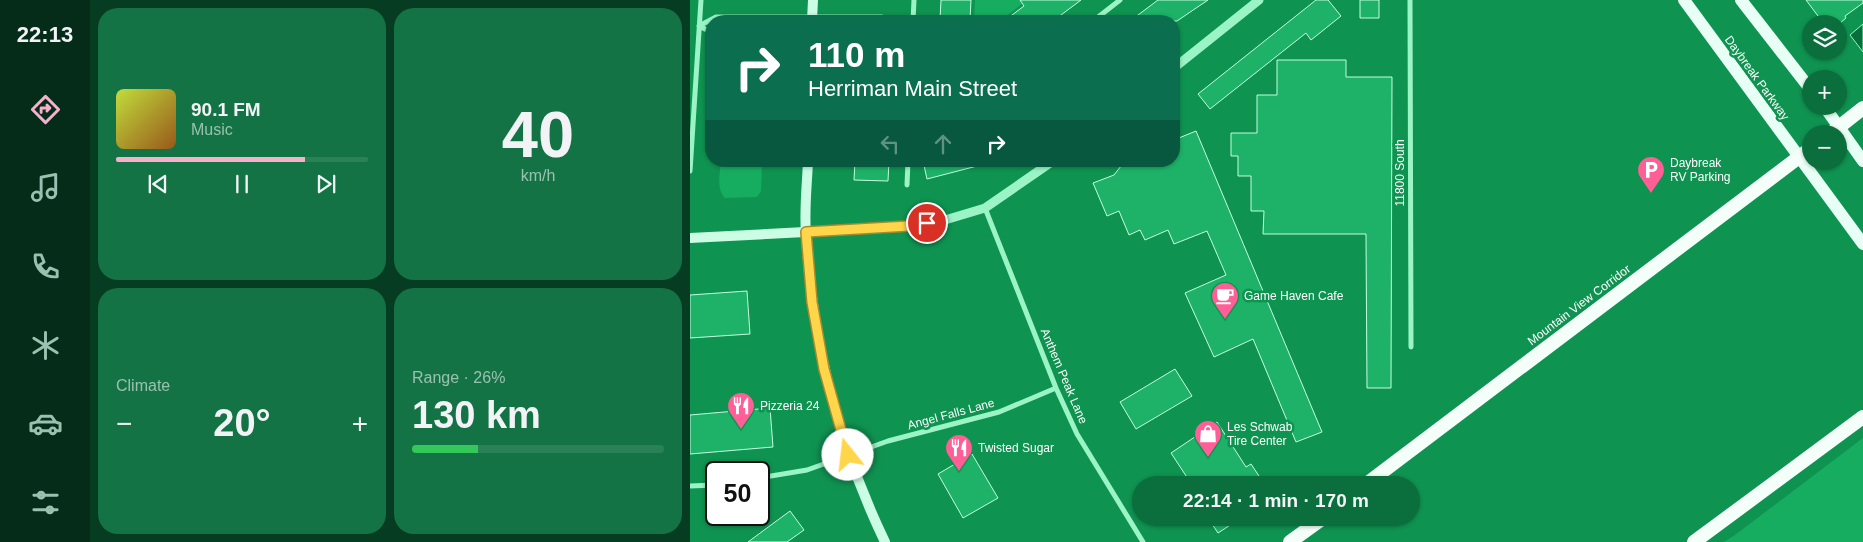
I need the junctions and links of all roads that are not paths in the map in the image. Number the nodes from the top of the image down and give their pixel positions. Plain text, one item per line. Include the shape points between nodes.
1 (701, 0) edge
2 (813, 0) edge
3 (914, 0) edge
4 (1120, 0) edge
5 (1259, 0) edge
6 (1410, 0) edge
7 (1684, 0) edge
8 (1741, 0) edge
9 (812, 15) edge
10 (913, 15) edge
11 (1101, 15) edge
12 (705, 23) edge
13 (700, 26) junction
14 (705, 29) edge
15 (1180, 63) edge
16 (1802, 78) edge
17 (1863, 108) edge
18 (1841, 125) edge
19 (1847, 144) edge
20 (1802, 156) edge
21 (1799, 158) junction
22 (1863, 161) edge
23 (808, 167) edge
24 (908, 167) edge
25 (1044, 167) edge
26 (690, 171) edge
27 (907, 185) dead end
28 (985, 208) junction
29 (806, 232) junction
30 (690, 238) edge
31 (1863, 244) edge
32 (1411, 347) dead end
33 (1056, 388) junction
34 (1863, 417) edge
35 (848, 455) junction
36 (770, 476) edge
37 (1377, 476) edge
38 (705, 485) edge
39 (690, 486) edge
40 (1312, 526) edge
41 (885, 542) edge
42 (1143, 542) edge
43 (1290, 542) edge
44 (1694, 542) edge

1 - 13 street
2 - 9 main road
3 - 10 street
4 - 11 street
5 - 15 street
6 - 32 street, 11800 South
7 - 21 main road, Daybreak Parkway
8 - 16 main road
12 - 13 street
13 - 14 street
13 - 26 street
17 - 18 highway
19 - 22 main road
20 - 21 highway, Mountain View Corridor
21 - 31 main road, Daybreak Parkway
21 - 37 highway, Mountain View Corridor
23 - 29 main road
24 - 27 street
25 - 28 street
28 - 29 street via 909,226
28 - 33 street, Anthem Peak Lane
29 - 30 main road
29 - 35 main road via 812,302 824,369
33 - 35 street, Angel Falls Lane via 999,412 888,441
33 - 42 street, Anthem Peak Lane via 1078,434
34 - 44 highway
35 - 36 street, Angel Falls Lane via 807,470
35 - 41 main road
38 - 39 street
40 - 43 highway

